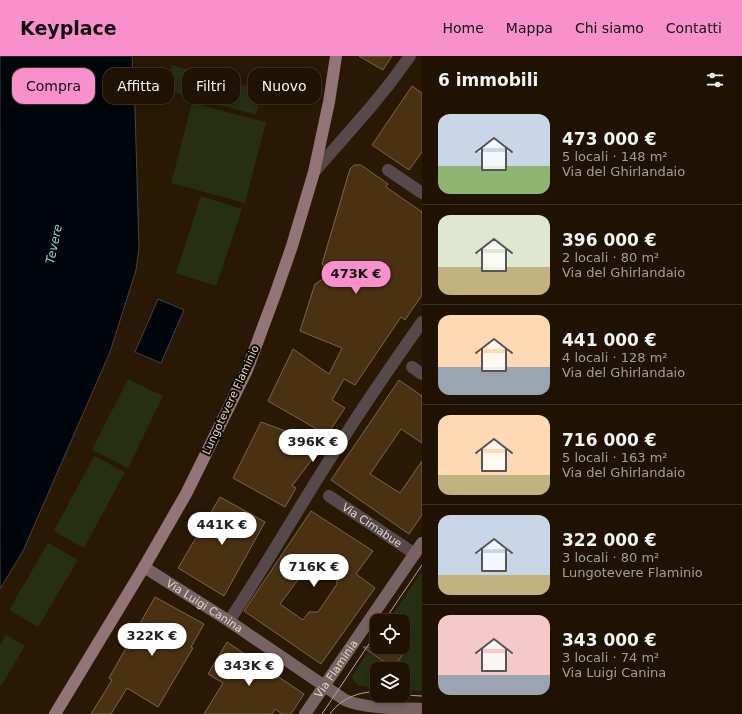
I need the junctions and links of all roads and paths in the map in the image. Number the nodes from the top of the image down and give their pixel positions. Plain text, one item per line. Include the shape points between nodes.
1 (336, 56) edge
2 (410, 56) edge
3 (388, 170) dead end
4 (314, 172) junction
5 (422, 193) edge
6 (422, 322) edge
7 (329, 496) dead end
8 (422, 543) edge
9 (415, 554) junction
10 (144, 567) junction
11 (229, 621) junction
12 (324, 685) junction
13 (422, 709) edge
14 (55, 714) edge
15 (305, 714) edge

1 - 4 main road, Lungotevere Flaminio
2 - 4 street via 370,108
3 - 5 street
4 - 10 main road, Lungotevere Flaminio via 279,286 247,370 195,476
6 - 11 street via 340,442
7 - 9 street, Via Cimabue
8 - 9 street, Via Flaminia
9 - 12 street, Via Flaminia
10 - 11 street, Via Luigi Canina
10 - 14 main road, Lungotevere Flaminio
11 - 12 street, Via Luigi Canina
12 - 13 street, Via Luigi Canina via 345,700 358,705
12 - 15 street, Via Flaminia

